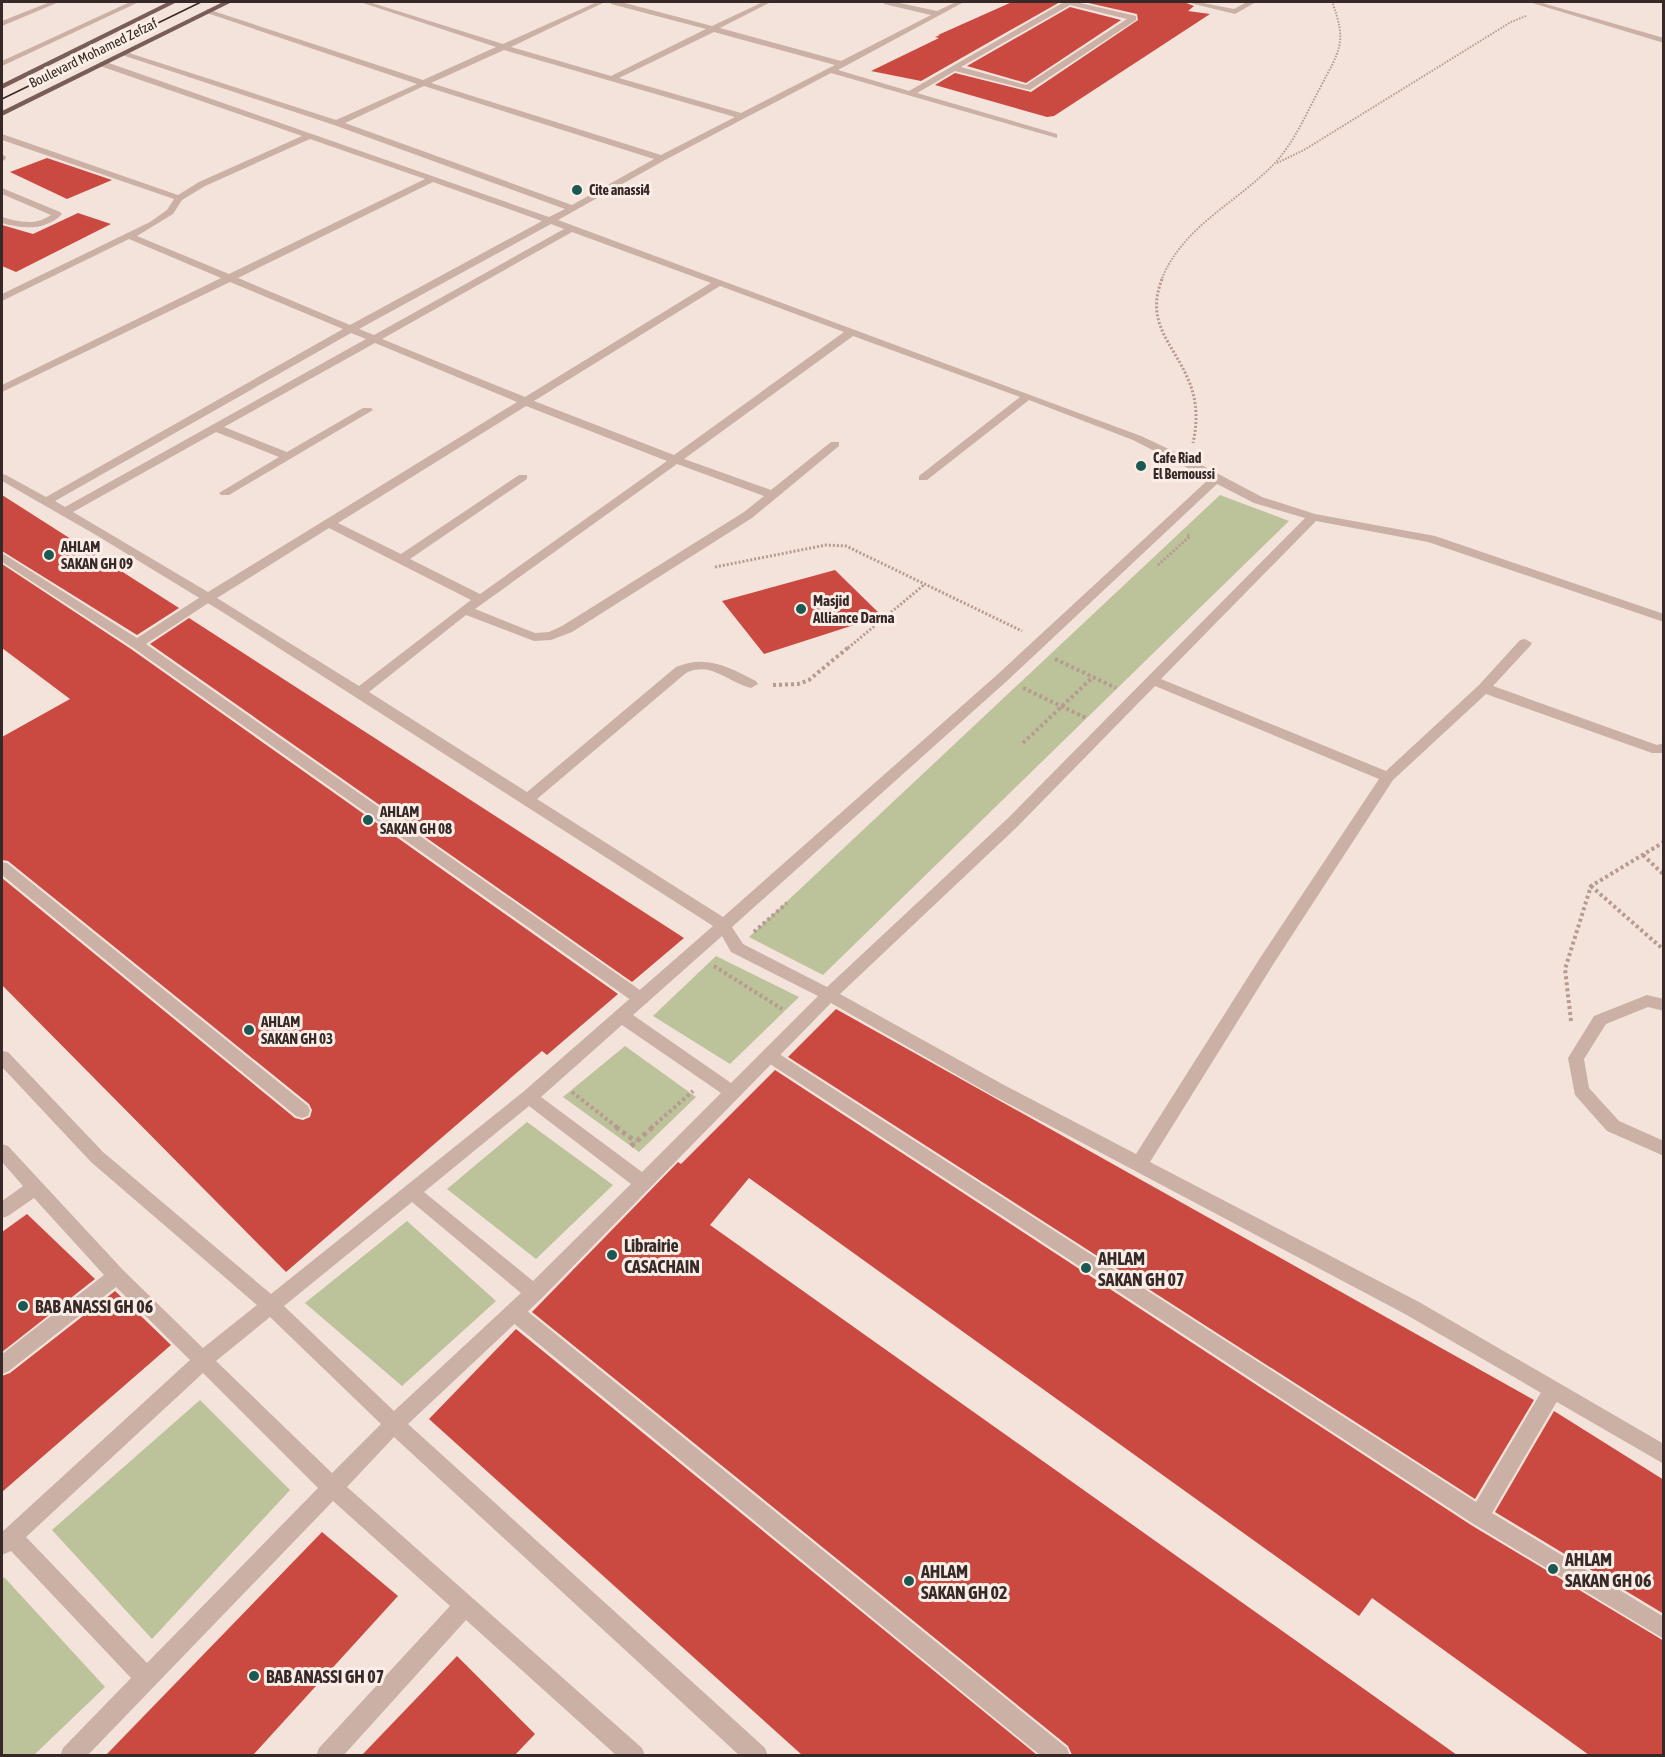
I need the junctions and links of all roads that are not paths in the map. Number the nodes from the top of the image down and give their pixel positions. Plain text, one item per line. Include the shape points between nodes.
1 (55, 2) edge
2 (135, 2) edge
3 (173, 2) edge
4 (228, 2) edge
5 (363, 2) edge
6 (602, 2) edge
7 (614, 2) edge
8 (768, 2) edge
9 (887, 2) edge
10 (961, 2) edge
11 (1069, 2) edge
12 (1190, 2) edge
13 (1252, 2) edge
14 (1533, 2) edge
15 (210, 11) junction
16 (2, 14) edge
17 (939, 14) junction
18 (12, 19) junction
19 (2, 24) edge
20 (712, 29) junction
21 (1664, 41) edge
22 (503, 47) junction
23 (123, 54) junction
24 (2, 64) edge
25 (103, 64) junction
26 (842, 64) junction
27 (954, 68) junction
28 (830, 70) junction
29 (611, 79) junction
30 (423, 83) junction
31 (2, 87) edge
32 (911, 93) junction
33 (2, 114) edge
34 (742, 116) junction
35 (337, 123) junction
36 (309, 136) junction
37 (1054, 136) dead end
38 (2, 137) edge
39 (662, 158) junction
40 (432, 179) junction
41 (2, 191) edge
42 (179, 198) junction
43 (572, 208) junction
44 (2, 220) edge
45 (548, 221) junction
46 (571, 230) junction
47 (129, 236) junction
48 (230, 278) junction
49 (718, 283) junction
50 (2, 298) edge
51 (351, 329) junction
52 (853, 331) junction
53 (374, 340) junction
54 (2, 390) edge
55 (1028, 396) junction
56 (526, 402) junction
57 (367, 411) dead end
58 (216, 428) junction
59 (835, 444) dead end
60 (287, 456) junction
61 (673, 461) junction
62 (2, 477) edge
63 (523, 477) dead end
64 (923, 478) dead end
65 (1217, 478) junction
66 (225, 493) dead end
67 (773, 495) junction
68 (47, 501) junction
69 (64, 512) junction
70 (1313, 517) junction
71 (329, 524) junction
72 (2, 556) edge
73 (401, 560) junction
74 (209, 597) junction
75 (480, 599) junction
76 (465, 610) junction
77 (1664, 618) edge
78 (1525, 643) dead end
79 (137, 644) junction
80 (1152, 680) junction
81 (751, 684) road end
82 (1484, 688) junction
83 (360, 692) junction
84 (1661, 750) edge
85 (1388, 777) junction
86 (527, 800) junction
87 (2, 867) edge
88 (723, 925) junction
89 (830, 995) junction
90 (641, 999) junction
91 (1664, 1005) edge
92 (622, 1016) junction
93 (770, 1055) junction
94 (2, 1057) edge
95 (733, 1093) junction
96 (529, 1096) junction
97 (302, 1111) dead end
98 (1664, 1149) edge
99 (2, 1151) edge
100 (1139, 1166) junction
101 (644, 1182) junction
102 (34, 1188) junction
103 (412, 1192) junction
104 (2, 1211) edge
105 (117, 1276) junction
106 (534, 1293) junction
107 (271, 1305) junction
108 (514, 1312) junction
109 (203, 1360) junction
110 (2, 1365) edge
111 (1553, 1390) junction
112 (394, 1424) junction
113 (1664, 1455) edge
114 (332, 1487) junction
115 (1479, 1516) junction
116 (6, 1540) edge
117 (465, 1605) junction
118 (1664, 1629) edge
119 (146, 1678) junction
120 (629, 1754) edge
121 (71, 1755) edge
122 (327, 1755) edge
123 (757, 1755) edge
124 (1059, 1755) edge

1 - 18 street
2 - 24 street
3 - 31 main road, Boulevard Mohamed Zefzaf
4 - 15 main road, Boulevard Mohamed Zefzaf
5 - 22 street
6 - 22 street
7 - 20 street
8 - 20 street
9 - 17 street
10 - 17 street
11 - 27 street
11 - 27 street via 1133,18 1027,88
12 - 13 street via 1236,12
14 - 21 street
15 - 23 main road, Boulevard Mohamed Zefzaf
15 - 30 street
16 - 18 street
17 - 26 street
18 - 19 street
20 - 26 street
20 - 29 street
22 - 29 street
22 - 30 street
23 - 25 main road, Boulevard Mohamed Zefzaf
23 - 35 street
25 - 33 main road, Boulevard Mohamed Zefzaf
25 - 36 street
26 - 28 street
27 - 32 street
28 - 32 street
28 - 34 street
29 - 34 street
30 - 35 street
30 - 39 street
32 - 37 street
34 - 39 street
35 - 43 street
36 - 40 street
36 - 42 street via 218,175
38 - 42 street
39 - 43 street
40 - 45 street
40 - 48 street
41 - 44 street via 57,214 36,224 18,226
42 - 47 street via 170,212
43 - 45 street
45 - 46 street
45 - 51 street
46 - 49 street
46 - 53 street
47 - 48 street
47 - 50 street
48 - 51 street
48 - 54 street
49 - 52 street
49 - 56 street
51 - 53 street
51 - 68 street
52 - 55 street
52 - 61 street
53 - 56 street
53 - 58 street
55 - 64 street
55 - 65 street via 1137,438
56 - 61 street
56 - 71 street
57 - 60 street
58 - 60 street
58 - 69 street
59 - 67 street
60 - 66 street
61 - 67 street
61 - 75 street
62 - 68 street
63 - 73 street
65 - 70 street via 1258,500
65 - 88 street via 1042,641
67 - 76 street via 748,515 551,636 534,637
68 - 69 street
69 - 74 street
70 - 77 street via 1431,539
70 - 80 street
71 - 73 street
71 - 74 street
72 - 79 street
73 - 75 street
74 - 79 street
74 - 83 street
75 - 76 street
76 - 83 street
78 - 82 street
79 - 90 street
80 - 85 street
80 - 89 street via 1012,823
81 - 86 street via 707,663 692,663
82 - 84 street
82 - 85 street
83 - 86 street
85 - 100 street
86 - 88 street
87 - 97 street
88 - 89 street via 737,948
88 - 90 street
89 - 93 street
89 - 100 street
90 - 92 street
91 - 98 street via 1647,1001 1600,1020 1576,1058 1581,1090 1614,1126
92 - 95 street
92 - 96 street
93 - 95 street
93 - 115 street
94 - 107 street via 97,1157
95 - 101 street
96 - 101 street
96 - 103 street
99 - 102 street
100 - 111 street via 1412,1308
101 - 106 street
102 - 104 street
102 - 105 street
103 - 106 street
103 - 107 street
105 - 109 street
105 - 110 street
106 - 108 street
107 - 109 street
107 - 112 street
108 - 112 street
108 - 124 street
109 - 114 street
109 - 116 street
111 - 113 street
111 - 115 street
112 - 114 street
112 - 123 street
114 - 117 street
114 - 119 street
115 - 118 street
116 - 119 street
117 - 120 street
117 - 122 street
119 - 121 street

